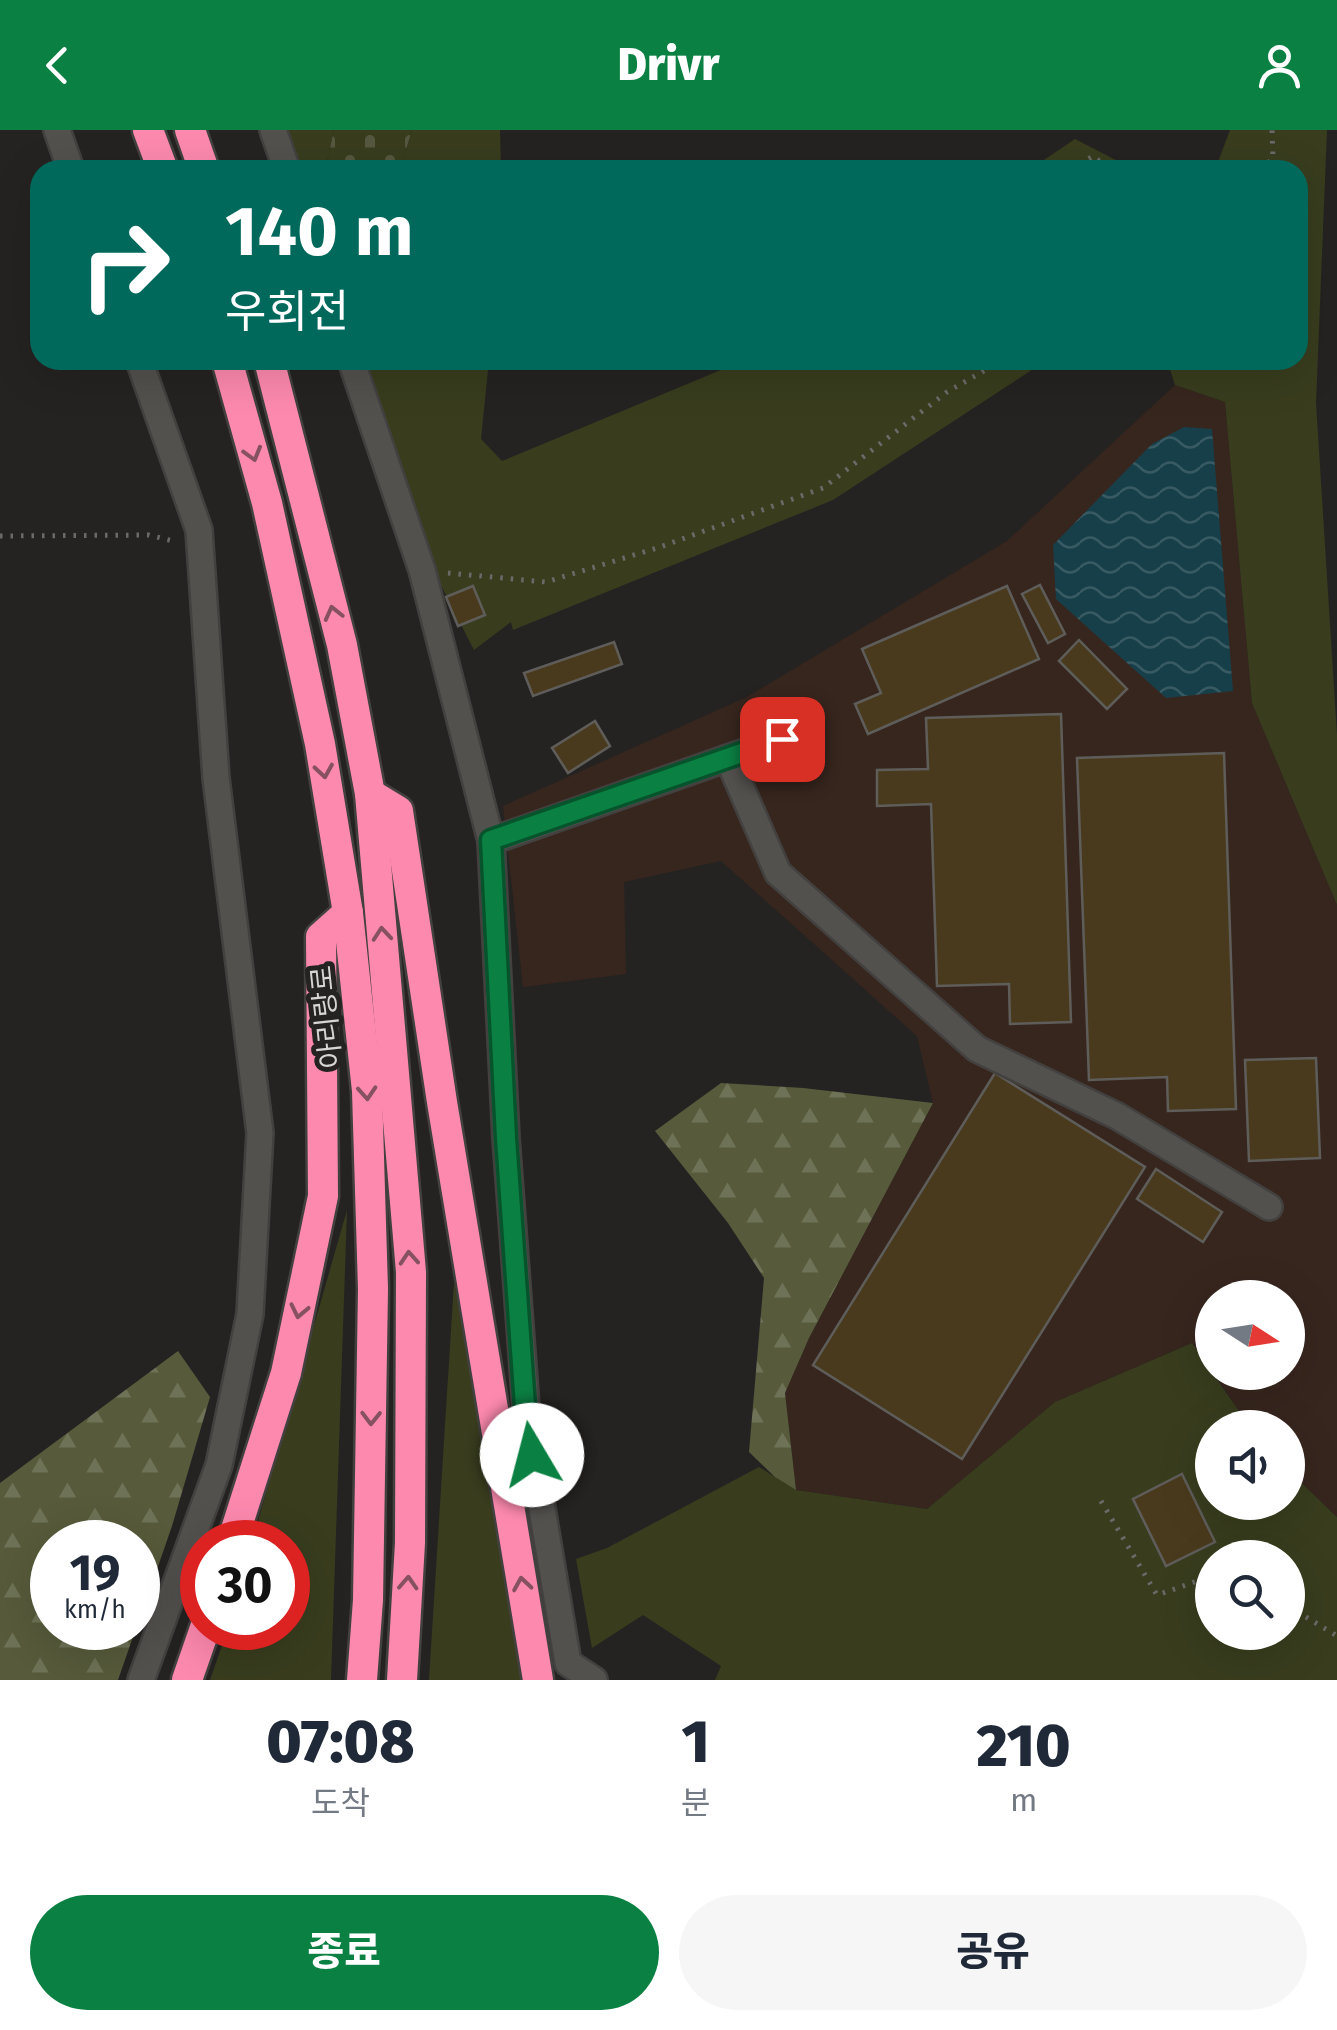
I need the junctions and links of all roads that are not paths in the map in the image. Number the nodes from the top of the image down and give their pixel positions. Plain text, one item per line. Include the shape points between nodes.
1 (57, 130) edge
2 (148, 130) edge
3 (190, 130) edge
4 (273, 130) edge
5 (68, 160) edge
6 (159, 160) edge
7 (200, 160) edge
8 (284, 160) edge
9 (143, 370) edge
10 (230, 370) edge
11 (272, 370) edge
12 (354, 370) edge
13 (782, 739) dead end
14 (728, 758) junction
15 (370, 794) junction
16 (491, 840) junction
17 (348, 913) junction
18 (1269, 1207) dead end
19 (239, 1520) edge
20 (198, 1650) edge
21 (141, 1680) edge
22 (188, 1680) edge
23 (362, 1680) edge
24 (402, 1680) edge
25 (538, 1680) edge
26 (594, 1680) edge

1 - 5 street
2 - 6 highway
3 - 7 highway
4 - 8 street
9 - 21 street via 199,530 216,778 260,1133 250,1314 219,1464
10 -> 17 highway, 아리랑로 via 316,726
15 -> 11 highway via 342,645
12 - 16 street via 422,570
13 - 14 street
14 - 16 street
14 - 18 street via 778,873 977,1049 1118,1116
24 -> 15 highway via 411,1272
25 -> 15 highway via 398,812
16 - 26 street via 526,1420 568,1662
17 -> 19 highway via 322,937 324,1196 286,1372
17 -> 23 highway, 아리랑로 via 367,1091 373,1288
20 - 22 highway

